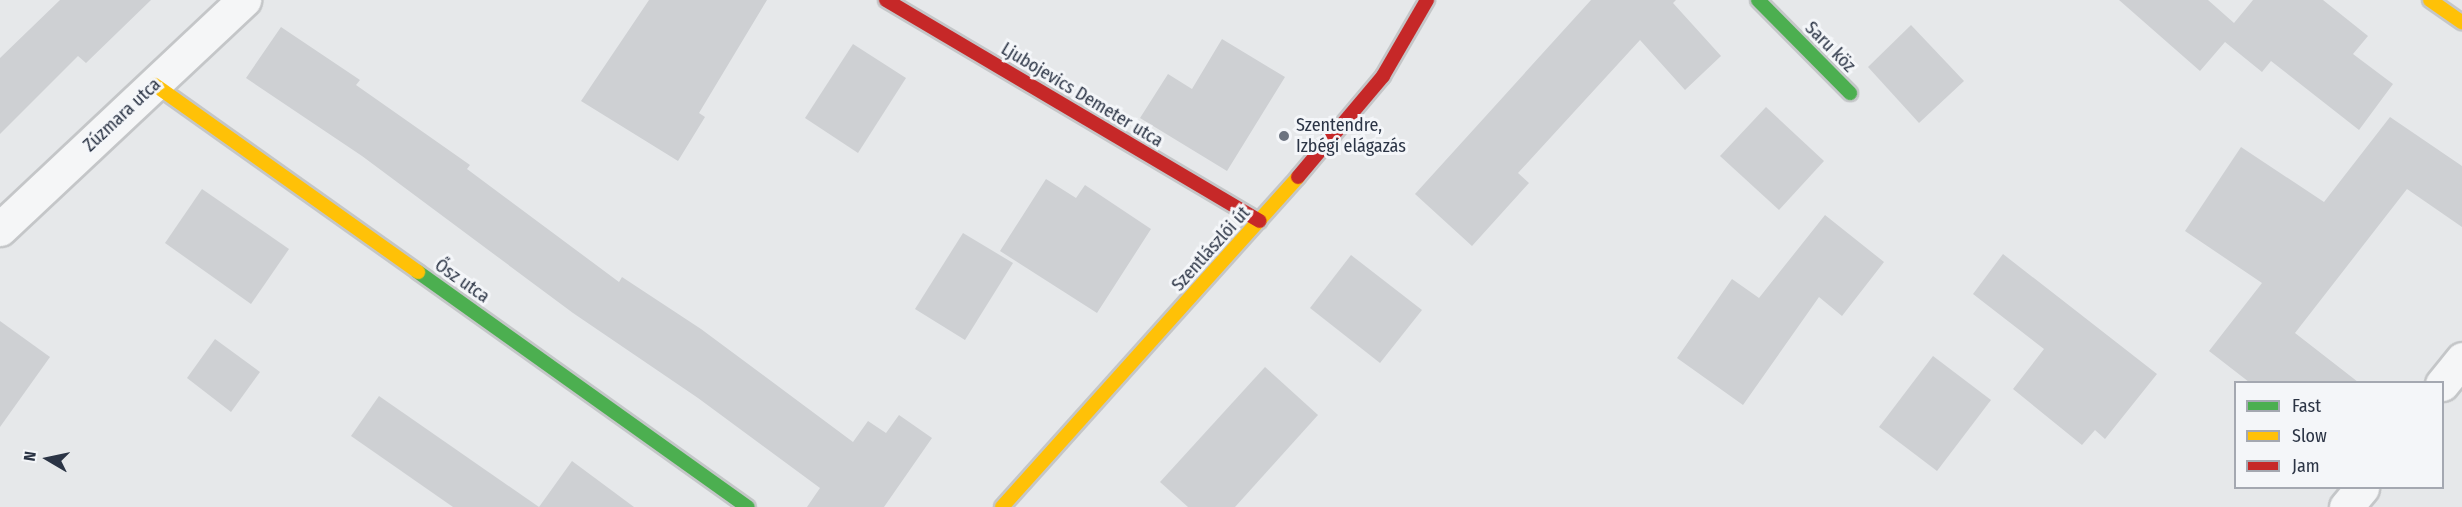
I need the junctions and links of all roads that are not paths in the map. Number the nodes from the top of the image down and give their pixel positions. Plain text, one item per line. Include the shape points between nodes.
1 (244, 0) edge
2 (886, 0) edge
3 (1427, 0) edge
4 (1758, 0) edge
5 (2430, 0) edge
6 (2462, 22) edge
7 (154, 85) junction
8 (1850, 93) dead end
9 (1260, 221) junction
10 (0, 229) edge
11 (2462, 359) edge
12 (2444, 382) edge
13 (2361, 489) edge
14 (748, 507) edge
15 (1002, 507) edge
16 (2346, 507) edge

1 - 7 street, Zúzmara utca
2 - 9 street, Ljubojevics Demeter utca
3 - 9 street, Szentlászlói út via 1383,76
4 - 8 street, Saru köz
5 - 6 street
7 - 10 street, Zúzmara utca
7 - 14 street, Ősz utca
9 - 15 street, Szentlászlói út
11 - 12 street
13 - 16 street

